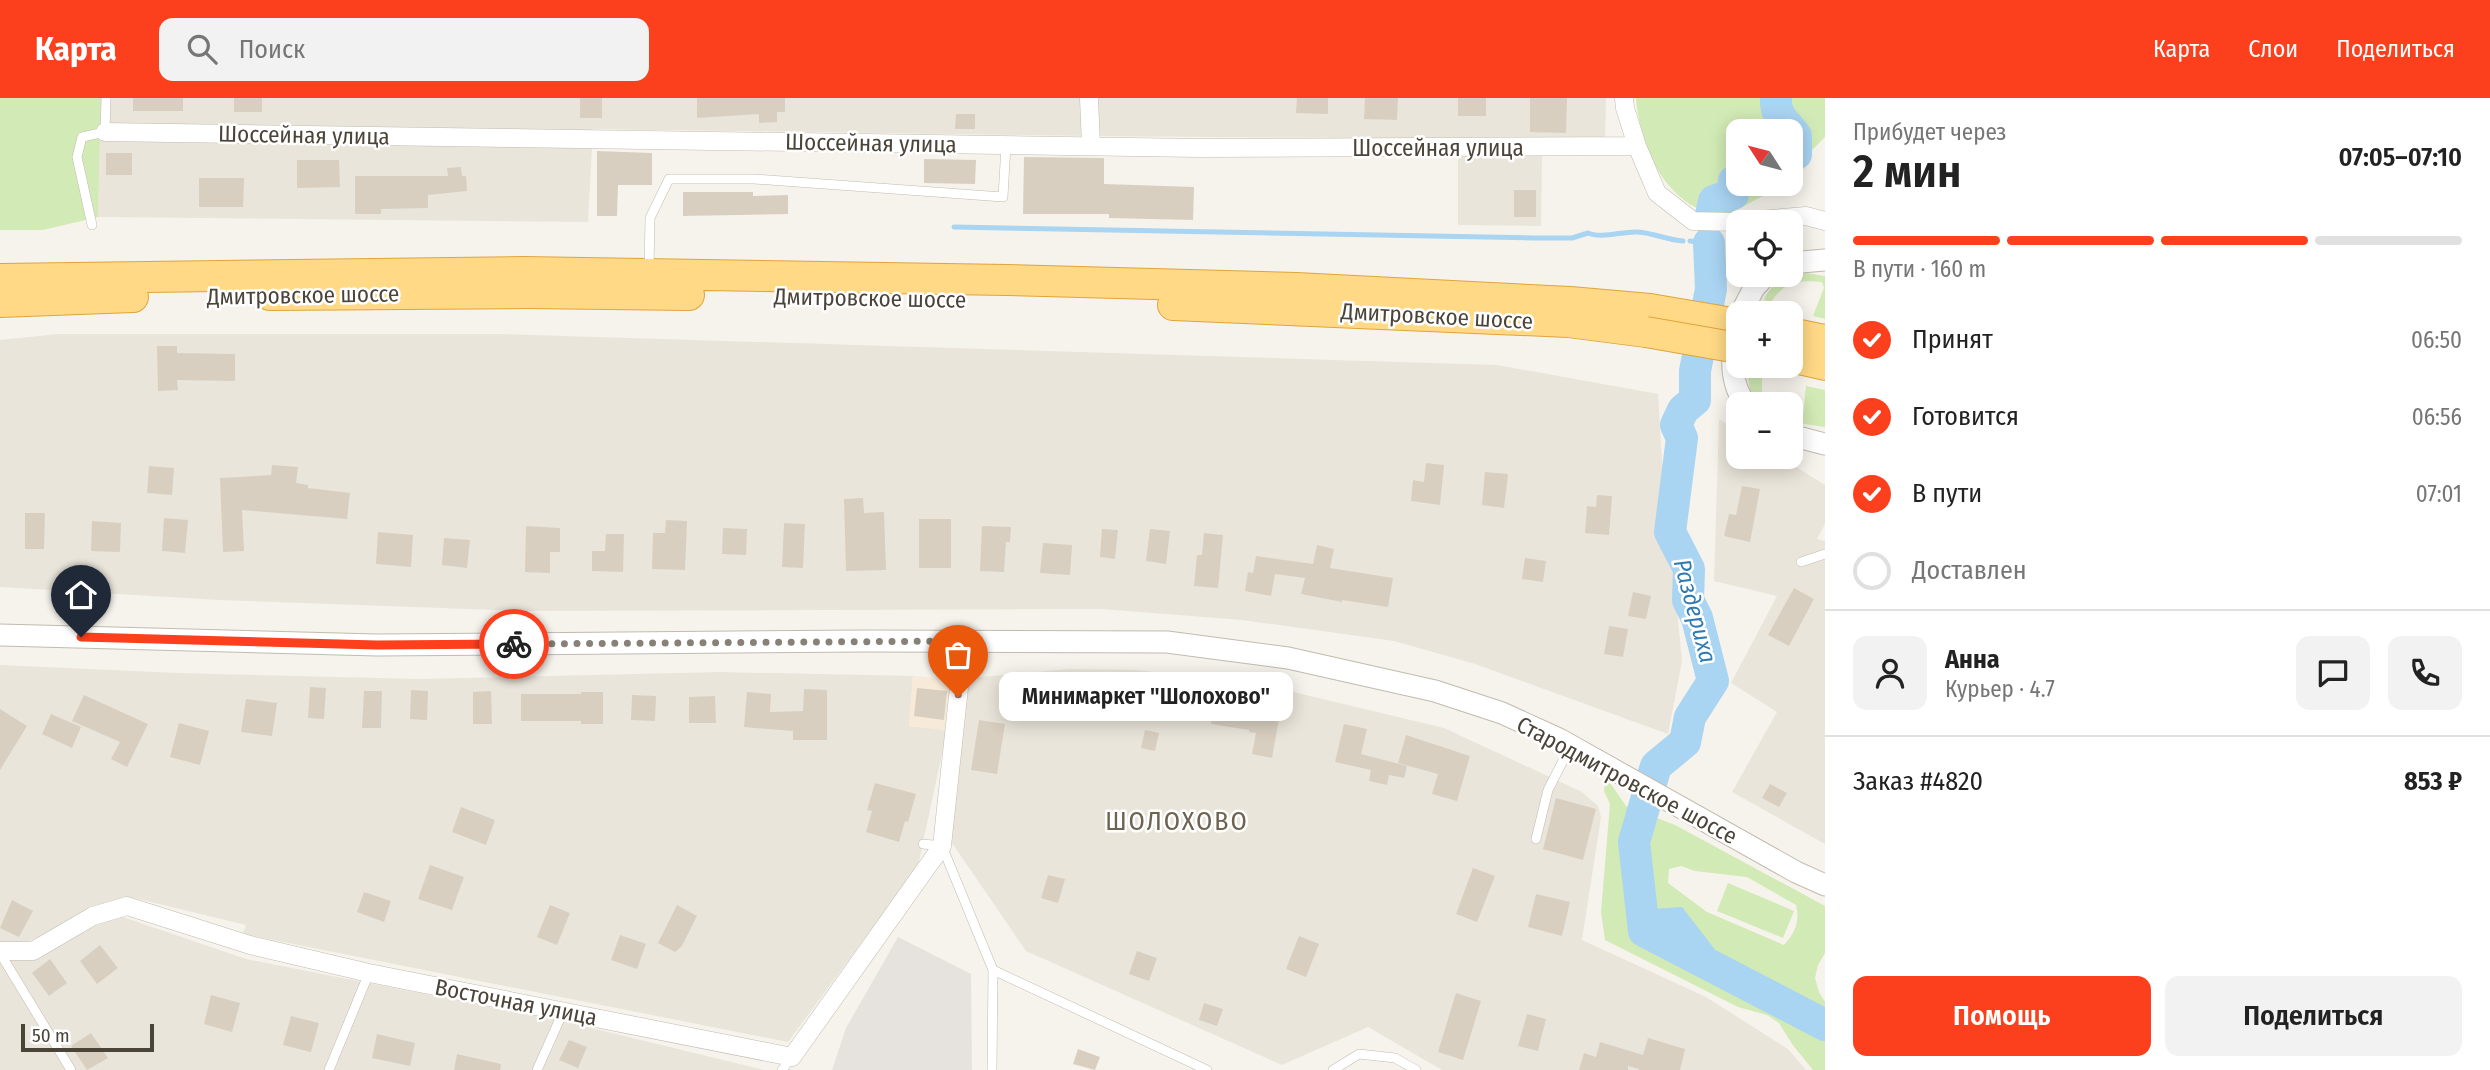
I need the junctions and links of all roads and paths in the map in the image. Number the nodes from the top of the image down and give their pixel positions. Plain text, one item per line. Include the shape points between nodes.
1 (106, 98) edge
2 (1089, 98) edge
3 (1624, 98) edge
4 (104, 132) junction
5 (1006, 145) junction
6 (1091, 145) junction
7 (1637, 146) junction
8 (1825, 221) edge
9 (92, 225) dead end
10 (1825, 260) edge
11 (1803, 262) edge
12 (648, 274) junction
13 (0, 279) edge
14 (0, 302) edge
15 (1648, 321) junction
16 (1726, 325) edge
17 (1726, 344) edge
18 (1803, 438) edge
19 (1825, 444) edge
20 (1825, 554) edge
21 (1801, 562) dead end
22 (0, 635) edge
23 (964, 641) junction
24 (1571, 746) junction
25 (1536, 839) dead end
26 (923, 844) dead end
27 (942, 846) junction
28 (1825, 885) edge
29 (0, 952) edge
30 (993, 970) junction
31 (369, 973) junction
32 (563, 1012) junction
33 (787, 1063) edge
34 (71, 1070) edge
35 (329, 1070) edge
36 (537, 1070) edge
37 (992, 1070) edge
38 (1207, 1070) edge
39 (1333, 1070) edge
40 (1416, 1070) edge

1 - 4 lane
2 - 6 street
3 - 7 street
4 - 5 street, Шоссейная улица
4 - 9 lane via 82,137 77,157
5 - 6 street, Шоссейная улица
5 - 12 lane via 1003,197 754,179 669,179 650,218
6 - 7 street, Шоссейная улица
7 - 8 street via 1657,193 1693,220 1736,222 1806,216
10 - 11 street
12 - 13 highway, Дмитровское шоссе
12 - 15 highway, Дмитровское шоссе via 1296,288 1570,302
14 - 15 highway, Дмитровское шоссе via 526,293 1014,300 1569,322
15 - 16 highway, Дмитровское шоссе
15 - 17 highway, Дмитровское шоссе, bridge
18 - 19 street
20 - 21 lane
22 - 23 street, Стародмитровское шоссе via 377,645
23 - 24 street, Стародмитровское шоссе via 1167,642 1289,658 1435,691 1502,713
23 - 27 street
24 - 25 lane via 1548,790
24 - 28 street, Стародмитровское шоссе
26 - 27 lane
27 - 30 lane
27 - 33 street, Восточная улица
29 - 31 street, Восточная улица via 33,951 93,916 127,906 250,945
29 - 34 lane
30 - 37 lane
30 - 38 lane
31 - 32 street, Восточная улица
31 - 35 lane
32 - 33 street, Восточная улица
32 - 36 lane
39 - 40 lane via 1359,1054 1395,1058

